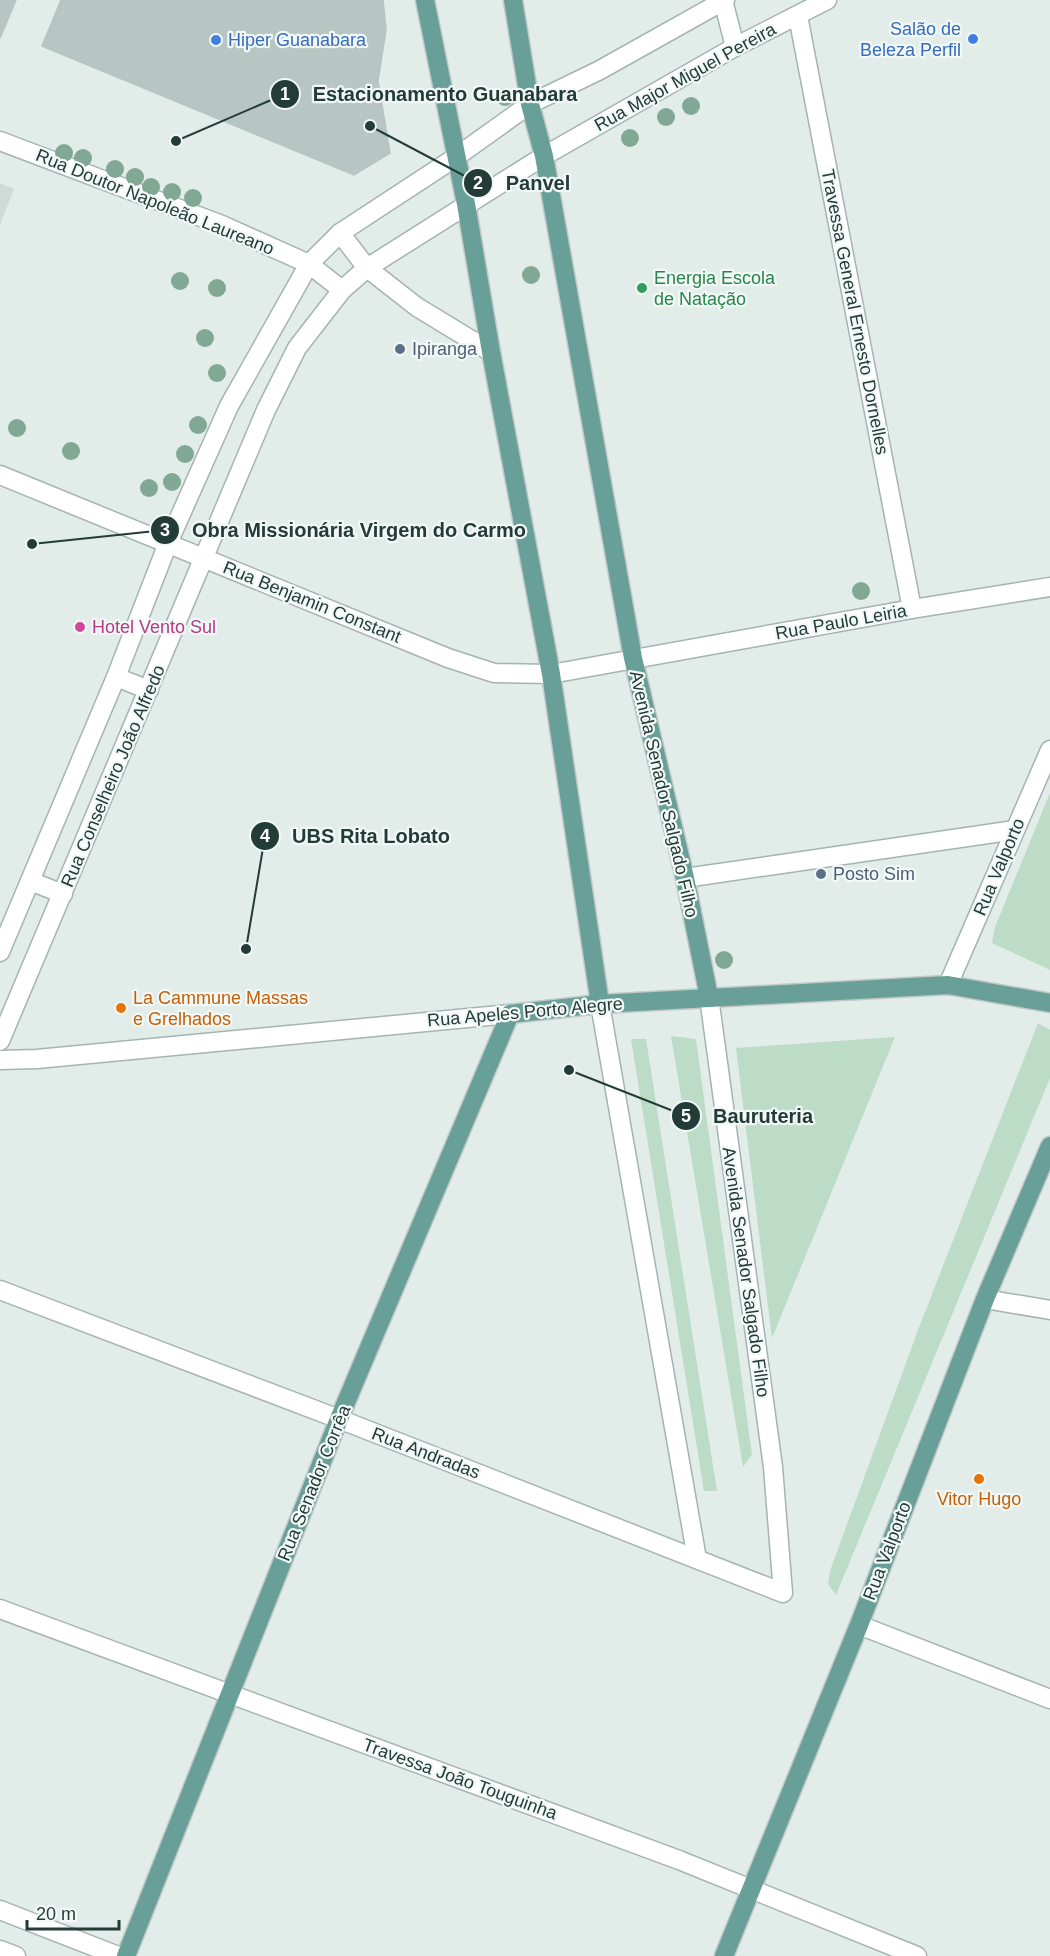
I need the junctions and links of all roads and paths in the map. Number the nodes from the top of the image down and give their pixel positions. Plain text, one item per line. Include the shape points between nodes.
1 (425, 0) edge
2 (513, 0) edge
3 (723, 0) edge
4 (827, 0) edge
5 (798, 16) junction
6 (735, 47) junction
7 (530, 104) junction
8 (0, 141) edge
9 (544, 156) junction
10 (456, 157) junction
11 (466, 204) junction
12 (340, 234) junction
13 (309, 264) junction
14 (367, 268) junction
15 (342, 290) junction
16 (491, 352) junction
17 (0, 476) edge
18 (168, 543) junction
19 (204, 558) junction
20 (1050, 587) edge
21 (912, 609) junction
22 (633, 658) junction
23 (551, 674) junction
24 (116, 677) junction
25 (149, 690) junction
26 (1050, 750) edge
27 (1015, 830) junction
28 (685, 878) junction
29 (30, 881) junction
30 (63, 894) junction
31 (0, 952) edge
32 (948, 985) junction
33 (709, 997) junction
34 (1050, 1003) edge
35 (600, 1004) junction
36 (510, 1014) junction
37 (0, 1041) edge
38 (0, 1060) edge
39 (1050, 1146) edge
40 (0, 1290) edge
41 (985, 1299) junction
42 (1050, 1310) edge
43 (339, 1419) junction
44 (697, 1559) junction
45 (783, 1593) joint
46 (0, 1609) edge
47 (859, 1624) junction
48 (231, 1694) junction
49 (1050, 1699) edge
50 (752, 1889) junction
51 (0, 1910) edge
52 (0, 1950) edge
53 (16, 1956) edge
54 (118, 1956) edge
55 (126, 1956) edge
56 (724, 1956) edge
57 (917, 1956) edge

1 - 10 main road
2 - 7 main road, Avenida Senador Salgado Filho
3 - 6 street
3 - 7 street via 600,70
4 - 5 street, Rua Major Miguel Pereira
5 - 6 street, Rua Major Miguel Pereira
5 - 21 street, Travessa General Ernesto Dornelles
6 - 9 street, Rua Major Miguel Pereira
7 - 9 main road, Avenida Senador Salgado Filho
7 - 10 street
8 - 13 street, Rua Doutor Napoleão Laureano via 222,225
9 - 11 street
9 - 22 main road, Avenida Senador Salgado Filho
10 - 11 main road
10 - 12 street
11 - 14 street
11 - 16 main road
12 - 13 street
12 - 14 street
13 - 15 street, Rua Doutor Napoleão Laureano
13 - 18 street, Rua Conselheiro João Alfredo via 229,406
14 - 15 street
14 - 16 street via 417,307
15 - 19 street, Rua Conselheiro João Alfredo via 297,348 266,410
16 - 23 main road
17 - 18 street, Rua Benjamin Constant
18 - 19 street, Rua Benjamin Constant
18 - 24 street, Rua Conselheiro João Alfredo
19 - 23 street, Rua Benjamin Constant via 448,658 494,673
19 - 25 street, Rua Conselheiro João Alfredo
20 - 21 street, Rua Paulo Leiria
21 - 22 street, Rua Paulo Leiria
22 - 23 street, Rua Benjamin Constant
22 - 28 main road, Avenida Senador Salgado Filho
23 - 35 main road
24 - 25 street
24 - 29 street, Rua Conselheiro João Alfredo
25 - 30 street, Rua Conselheiro João Alfredo
26 - 27 street, Rua Valporto
27 - 28 street
27 - 32 street, Rua Valporto
28 - 33 main road, Avenida Senador Salgado Filho
29 - 30 street
29 - 31 street, Rua Conselheiro João Alfredo
30 - 37 street, Rua Conselheiro João Alfredo
32 - 33 main road, Rua Apeles Porto Alegre
32 - 34 main road, Rua Apeles Porto Alegre
33 - 35 main road, Rua Apeles Porto Alegre
33 - 45 street, Avenida Senador Salgado Filho via 773,1467
35 - 36 main road, Rua Apeles Porto Alegre
35 - 44 street
36 - 38 street, Rua Apeles Porto Alegre
36 - 43 main road, Rua Senador Corrêa
39 - 41 main road, Rua Valporto
40 - 43 street, Rua Andradas
41 - 42 street
41 - 47 main road, Rua Valporto
43 - 44 street, Rua Andradas
43 - 48 main road, Rua Senador Corrêa
44 - 45 street, Rua Andradas
46 - 48 street, Travessa João Touguinha
47 - 49 street
47 - 50 main road, Rua Valporto
48 - 50 street, Travessa João Touguinha
48 - 55 main road, Rua Senador Corrêa
50 - 56 main road, Rua Valporto
50 - 57 street, Travessa João Touguinha
51 - 54 street
52 - 53 street

